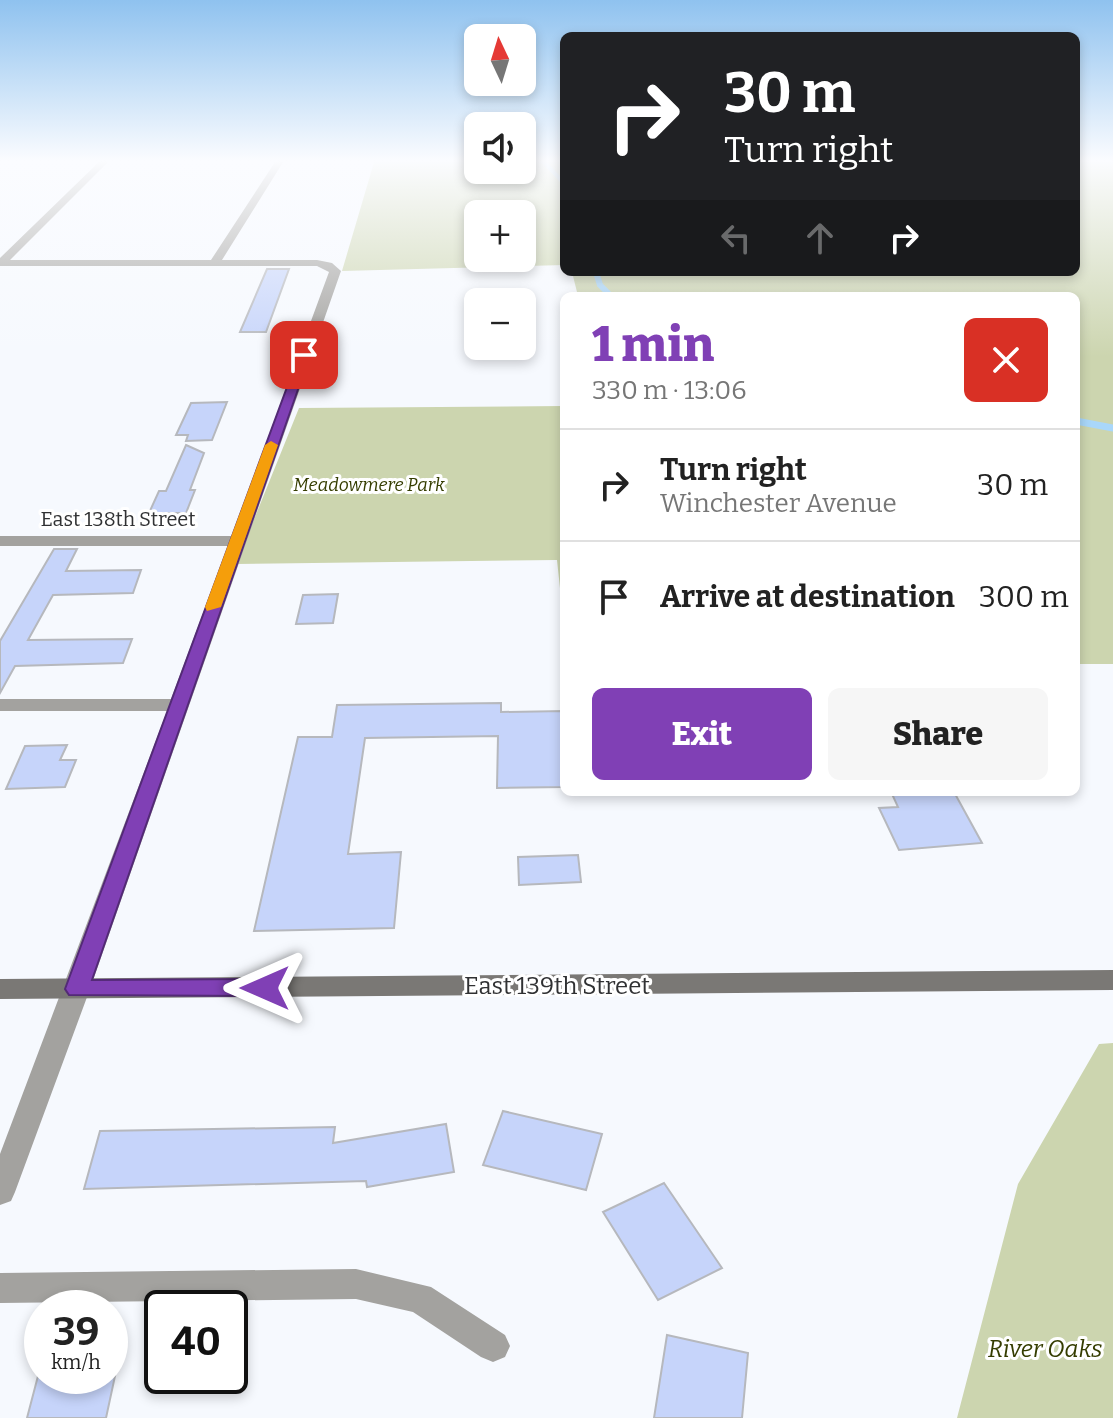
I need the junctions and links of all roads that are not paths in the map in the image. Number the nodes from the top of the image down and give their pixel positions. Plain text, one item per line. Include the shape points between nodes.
1 (39, 225) edge
2 (238, 225) edge
3 (0, 263) edge
4 (214, 263) junction
5 (0, 541) edge
6 (237, 541) junction
7 (0, 705) edge
8 (177, 705) junction
9 (1113, 980) edge
10 (0, 989) edge
11 (77, 989) junction
12 (0, 1192) edge
13 (0, 1288) edge
14 (493, 1346) dead end

1 - 3 street
2 - 4 street
3 - 4 street
4 - 6 street via 328,265 335,271
5 - 6 street, East 138th Street
6 - 8 street
7 - 8 street
8 - 11 street
9 - 11 street, East 139th Street
10 - 11 street, East 139th Street
11 - 12 street
13 - 14 street via 356,1284 420,1298

